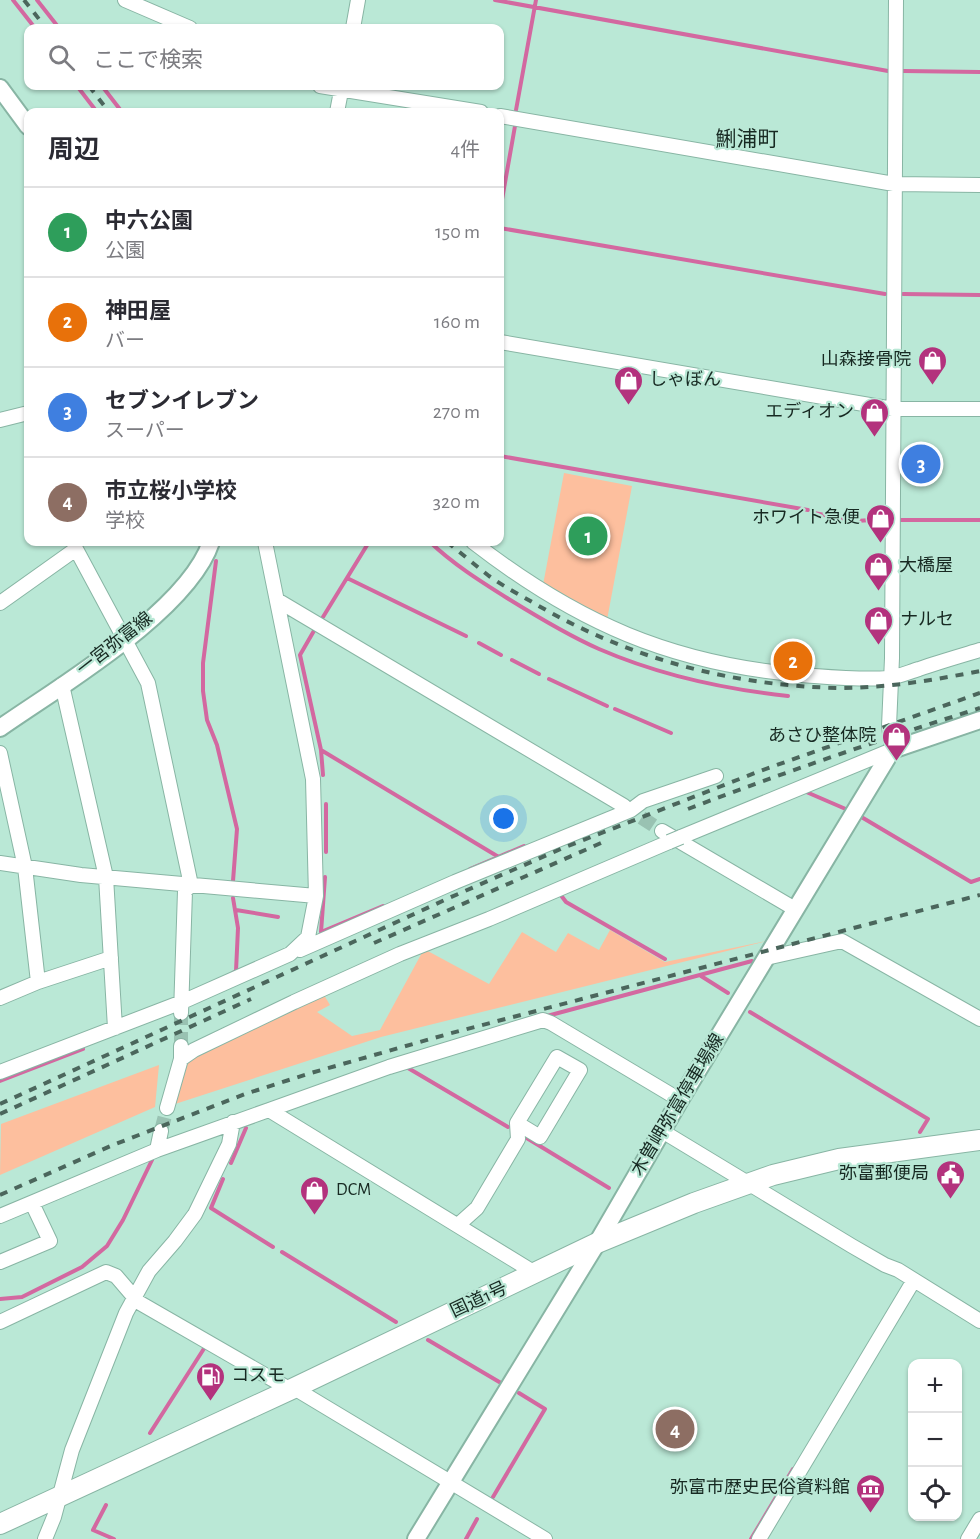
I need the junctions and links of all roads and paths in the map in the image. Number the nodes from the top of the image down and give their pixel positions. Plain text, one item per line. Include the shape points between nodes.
1 (125, 0) edge
2 (358, 0) edge
3 (896, 0) edge
4 (181, 24) edge
5 (354, 24) edge
6 (0, 88) edge
7 (341, 90) edge
8 (359, 90) edge
9 (338, 108) edge
10 (459, 108) edge
11 (504, 117) edge
12 (24, 121) edge
13 (894, 184) junction
14 (980, 185) edge
15 (504, 343) edge
16 (893, 409) junction
17 (980, 409) edge
18 (24, 414) edge
19 (0, 420) edge
20 (73, 546) edge
21 (75, 546) edge
22 (210, 546) edge
23 (267, 546) edge
24 (478, 546) edge
25 (278, 600) junction
26 (0, 603) edge
27 (126, 640) junction
28 (980, 650) edge
29 (891, 678) junction
30 (62, 685) junction
31 (980, 720) edge
32 (0, 728) edge
33 (892, 750) junction
34 (0, 753) edge
35 (716, 776) dead end
36 (624, 806) tunnel mouth
37 (669, 838) junction
38 (4, 867) edge
39 (25, 867) junction
40 (106, 877) junction
41 (191, 885) junction
42 (316, 896) junction
43 (795, 909) junction
44 (290, 954) junction
45 (111, 958) junction
46 (766, 958) junction
47 (38, 982) junction
48 (0, 998) edge
49 (182, 1008) junction
50 (980, 1019) edge
51 (115, 1028) junction
52 (0, 1072) edge
53 (680, 1100) junction
54 (167, 1108) tunnel mouth
55 (269, 1110) junction
56 (233, 1122) junction
57 (517, 1124) junction
58 (161, 1131) tunnel mouth
59 (662, 1131) junction
60 (980, 1140) edge
61 (157, 1150) junction
62 (750, 1183) junction
63 (32, 1203) junction
64 (0, 1216) edge
65 (458, 1225) junction
66 (597, 1243) junction
67 (0, 1262) edge
68 (536, 1273) junction
69 (914, 1280) junction
70 (133, 1298) junction
71 (980, 1321) edge
72 (0, 1322) edge
73 (292, 1389) junction
74 (450, 1483) junction
75 (58, 1496) junction
76 (980, 1519) edge
77 (0, 1524) edge
78 (972, 1538) edge
79 (45, 1539) edge
80 (416, 1539) edge
81 (545, 1539) edge
82 (759, 1539) edge

1 - 4 street
2 - 5 street
3 - 13 street
6 - 12 main road
7 - 9 street
8 - 10 street
11 - 13 street
13 - 14 street
13 - 16 street
15 - 16 street
16 - 17 street
16 - 29 street
18 - 19 street
20 - 26 street
21 - 27 street
22 - 27 main road, 一宮弥富線 via 181,591
23 - 25 street
24 - 29 street via 508,569 583,614 630,637 669,650 764,672
25 - 36 street
25 - 42 street via 313,779
27 - 30 main road, 一宮弥富線
27 - 41 street via 148,683
28 - 29 street
29 - 33 street
30 - 32 main road, 一宮弥富線
30 - 40 street
31 - 33 main road
33 - 37 street
33 - 43 main road, 木曽岬弥富停車場線
34 - 39 street
35 - 44 street via 643,801 631,810
37 - 43 street
37 - 54 street via 181,1053
38 - 39 street
39 - 40 street
39 - 47 street
40 - 41 street
40 - 45 street
41 - 42 street
41 - 49 street via 185,891
42 - 44 street via 308,937
43 - 46 main road, 木曽岬弥富停車場線
44 - 49 street
45 - 47 street
45 - 51 street
46 - 50 street via 842,941
46 - 53 main road, 木曽岬弥富停車場線
47 - 48 street
49 - 51 street
51 - 52 street
53 - 55 street via 543,1020 389,1067
53 - 59 main road, 木曽岬弥富停車場線
55 - 56 street
55 - 65 street
56 - 61 street
56 - 70 street via 230,1144 195,1214 149,1271
57 - 57 street via 556,1057 580,1071 540,1137
57 - 65 street via 518,1139 477,1208
58 - 61 street
59 - 62 street
59 - 66 main road, 木曽岬弥富停車場線
60 - 62 highway, 国道1号 via 839,1159
61 - 63 street
62 - 66 highway, 国道1号
62 - 69 street
63 - 64 street
63 - 67 street via 50,1241
65 - 68 street
66 - 68 highway, 国道1号
66 - 74 main road, 木曽岬弥富停車場線
68 - 73 highway, 国道1号
69 - 71 street
69 - 82 street
70 - 72 street via 116,1276 106,1272
70 - 73 street
70 - 75 street via 72,1450
73 - 74 street
73 - 75 highway, 国道1号
74 - 80 main road, 木曽岬弥富停車場線
74 - 81 street
75 - 77 highway, 国道1号
75 - 79 street
76 - 78 street

